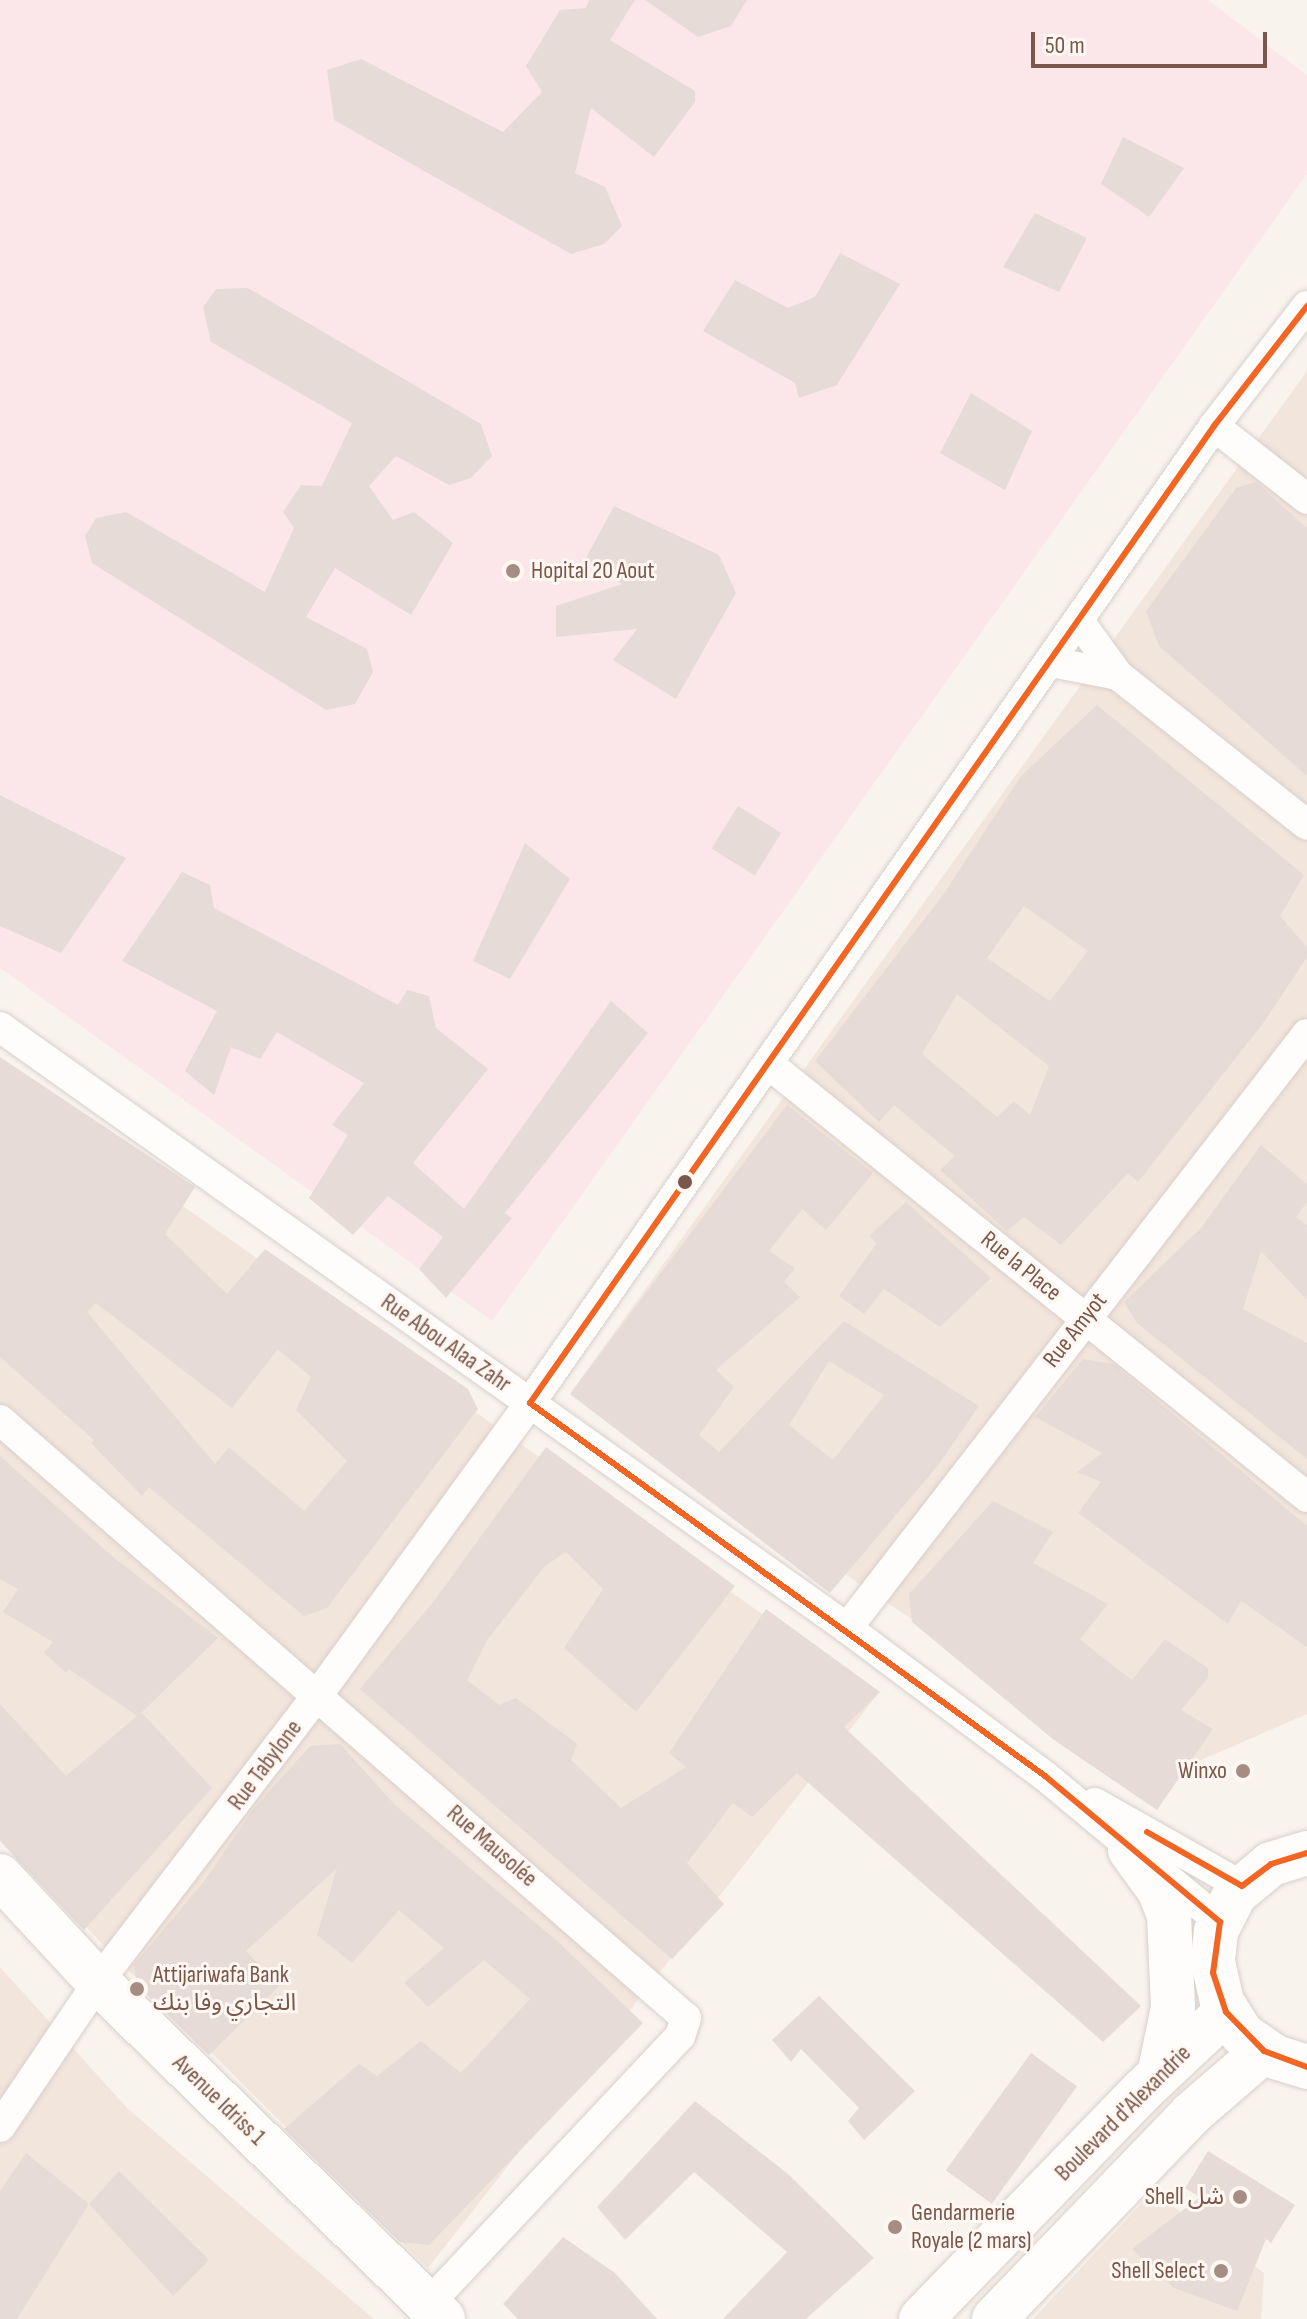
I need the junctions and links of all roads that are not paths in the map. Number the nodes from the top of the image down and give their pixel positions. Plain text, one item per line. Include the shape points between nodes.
1 (1307, 306) edge
2 (1214, 426) junction
3 (1307, 499) edge
4 (1079, 621) junction
5 (1051, 662) junction
6 (1118, 675) junction
7 (1307, 825) edge
8 (0, 1027) edge
9 (1307, 1034) edge
10 (771, 1066) junction
11 (1085, 1317) junction
12 (530, 1403) junction
13 (0, 1420) edge
14 (1307, 1497) edge
15 (847, 1628) junction
16 (317, 1696) junction
17 (1045, 1776) junction
18 (1130, 1850) junction
19 (1299, 1851) edge
20 (0, 1876) edge
21 (1231, 1904) junction
22 (98, 1982) junction
23 (1226, 2012) junction
24 (1264, 2051) junction
25 (1307, 2067) edge
26 (1159, 2075) junction
27 (0, 2127) edge
28 (435, 2312) edge
29 (921, 2319) edge
30 (994, 2319) edge

1 - 2 street, Rue Tabylone
2 - 3 street
2 - 4 street, Rue Tabylone
4 - 5 street, Rue Tabylone
4 - 6 street
5 - 6 street
5 - 10 street, Rue Tabylone
6 - 7 street
8 - 12 street, Rue Abou Alaa Zahr
9 - 11 street, Rue Amyot
10 - 11 street, Rue la Place
10 - 12 street, Rue Tabylone
11 - 14 street, Rue la Place
11 - 15 street, Rue Amyot
12 - 15 street, Rue Abou Alaa Zahr
12 - 16 street, Rue Tabylone
13 - 16 street, Rue Mausolée
15 - 17 street, Rue Abou Alaa Zahr
16 - 22 street, Rue Tabylone
16 - 28 street, Rue Mausolée via 686,2018 680,2036
17 - 18 street, Rue Abou Alaa Zahr
17 - 21 street, Rue Abou Alaa Zahr
18 - 21 street, Rue Abou Alaa Zahr
18 - 26 street via 1169,1915 1173,2008
19 - 21 street
20 - 22 street, Avenue Idriss 1
21 - 23 street via 1213,1962
22 - 27 street, Rue Tabylone
22 - 28 street, Avenue Idriss 1
23 - 24 street
23 - 26 street, Boulevard d'Alexandrie
24 - 25 street
24 - 30 street, Boulevard d'Alexandrie via 1191,2114
26 - 29 street, Boulevard d'Alexandrie

